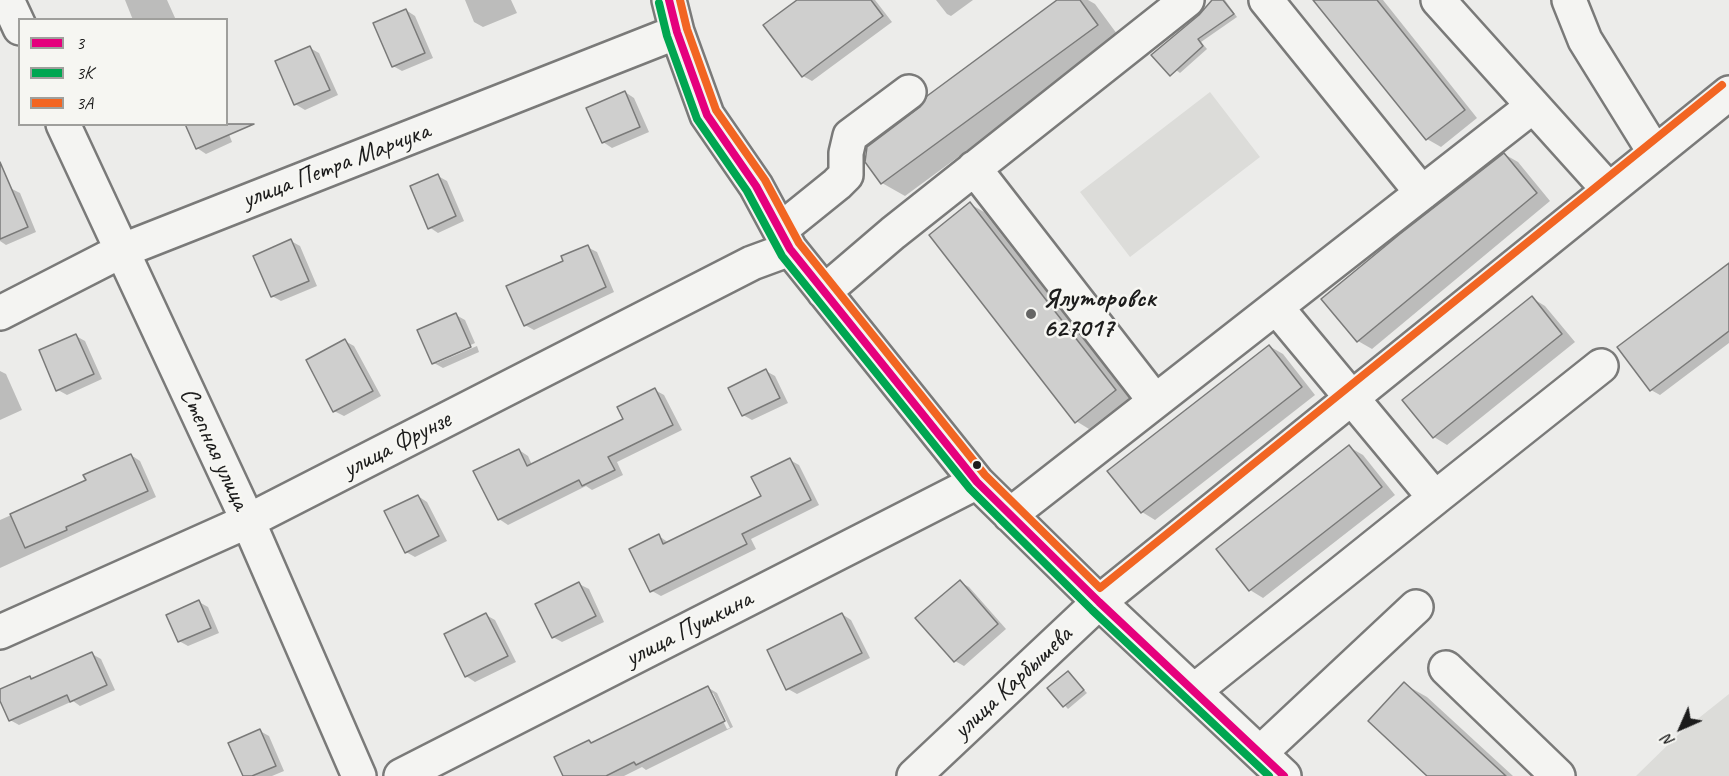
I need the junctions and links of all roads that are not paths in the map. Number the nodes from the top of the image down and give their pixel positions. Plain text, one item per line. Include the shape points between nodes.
1 (7, 0) edge
2 (669, 0) edge
3 (1187, 0) edge
4 (1266, 0) edge
5 (1437, 0) edge
6 (1569, 0) edge
7 (18, 24) edge
8 (677, 32) junction
9 (909, 92) dead end
10 (1533, 106) junction
11 (1724, 108) edge
12 (64, 126) edge
13 (1655, 153) junction
14 (974, 168) junction
15 (1609, 190) junction
16 (1422, 193) junction
17 (785, 240) junction
18 (121, 251) junction
19 (824, 292) junction
20 (1276, 307) junction
21 (0, 313) edge
22 (1601, 366) dead end
23 (1352, 398) junction
24 (1155, 401) junction
25 (977, 482) junction
26 (1435, 498) junction
27 (1010, 514) junction
28 (248, 521) junction
29 (1099, 602) junction
30 (1416, 607) dead end
31 (0, 632) edge
32 (1446, 668) dead end
33 (1194, 691) junction
34 (1260, 753) junction
35 (359, 776) edge
36 (401, 776) edge
37 (914, 776) edge
38 (1284, 776) edge
39 (1558, 776) edge

1 - 7 street
2 - 8 street
3 - 14 street
4 - 16 street
5 - 10 street
6 - 13 street via 1586,40
8 - 17 street via 707,116 756,186
8 - 18 street, улица Петра Марчука
9 - 17 street, улица Фрунзе via 850,136 846,175
10 - 15 street
10 - 16 street
11 - 13 street, улица Карбышева
12 - 18 street, Степная улица
13 - 15 street, улица Карбышева
14 - 19 street
14 - 24 street
15 - 23 street, улица Карбышева
16 - 20 street
17 - 19 street
17 - 28 street, улица Фрунзе via 741,269
18 - 21 street, улица Петра Марчука
18 - 28 street, Степная улица
19 - 25 street
20 - 23 street
20 - 24 street
22 - 26 street
23 - 26 street
23 - 29 street, улица Карбышева
24 - 27 street
25 - 27 street
25 - 36 street, улица Пушкина
26 - 33 street
27 - 29 street
28 - 31 street, улица Фрунзе
28 - 35 street, Степная улица
29 - 33 street
29 - 37 street, улица Карбышева
30 - 34 street
32 - 39 street
33 - 34 street
34 - 38 street

